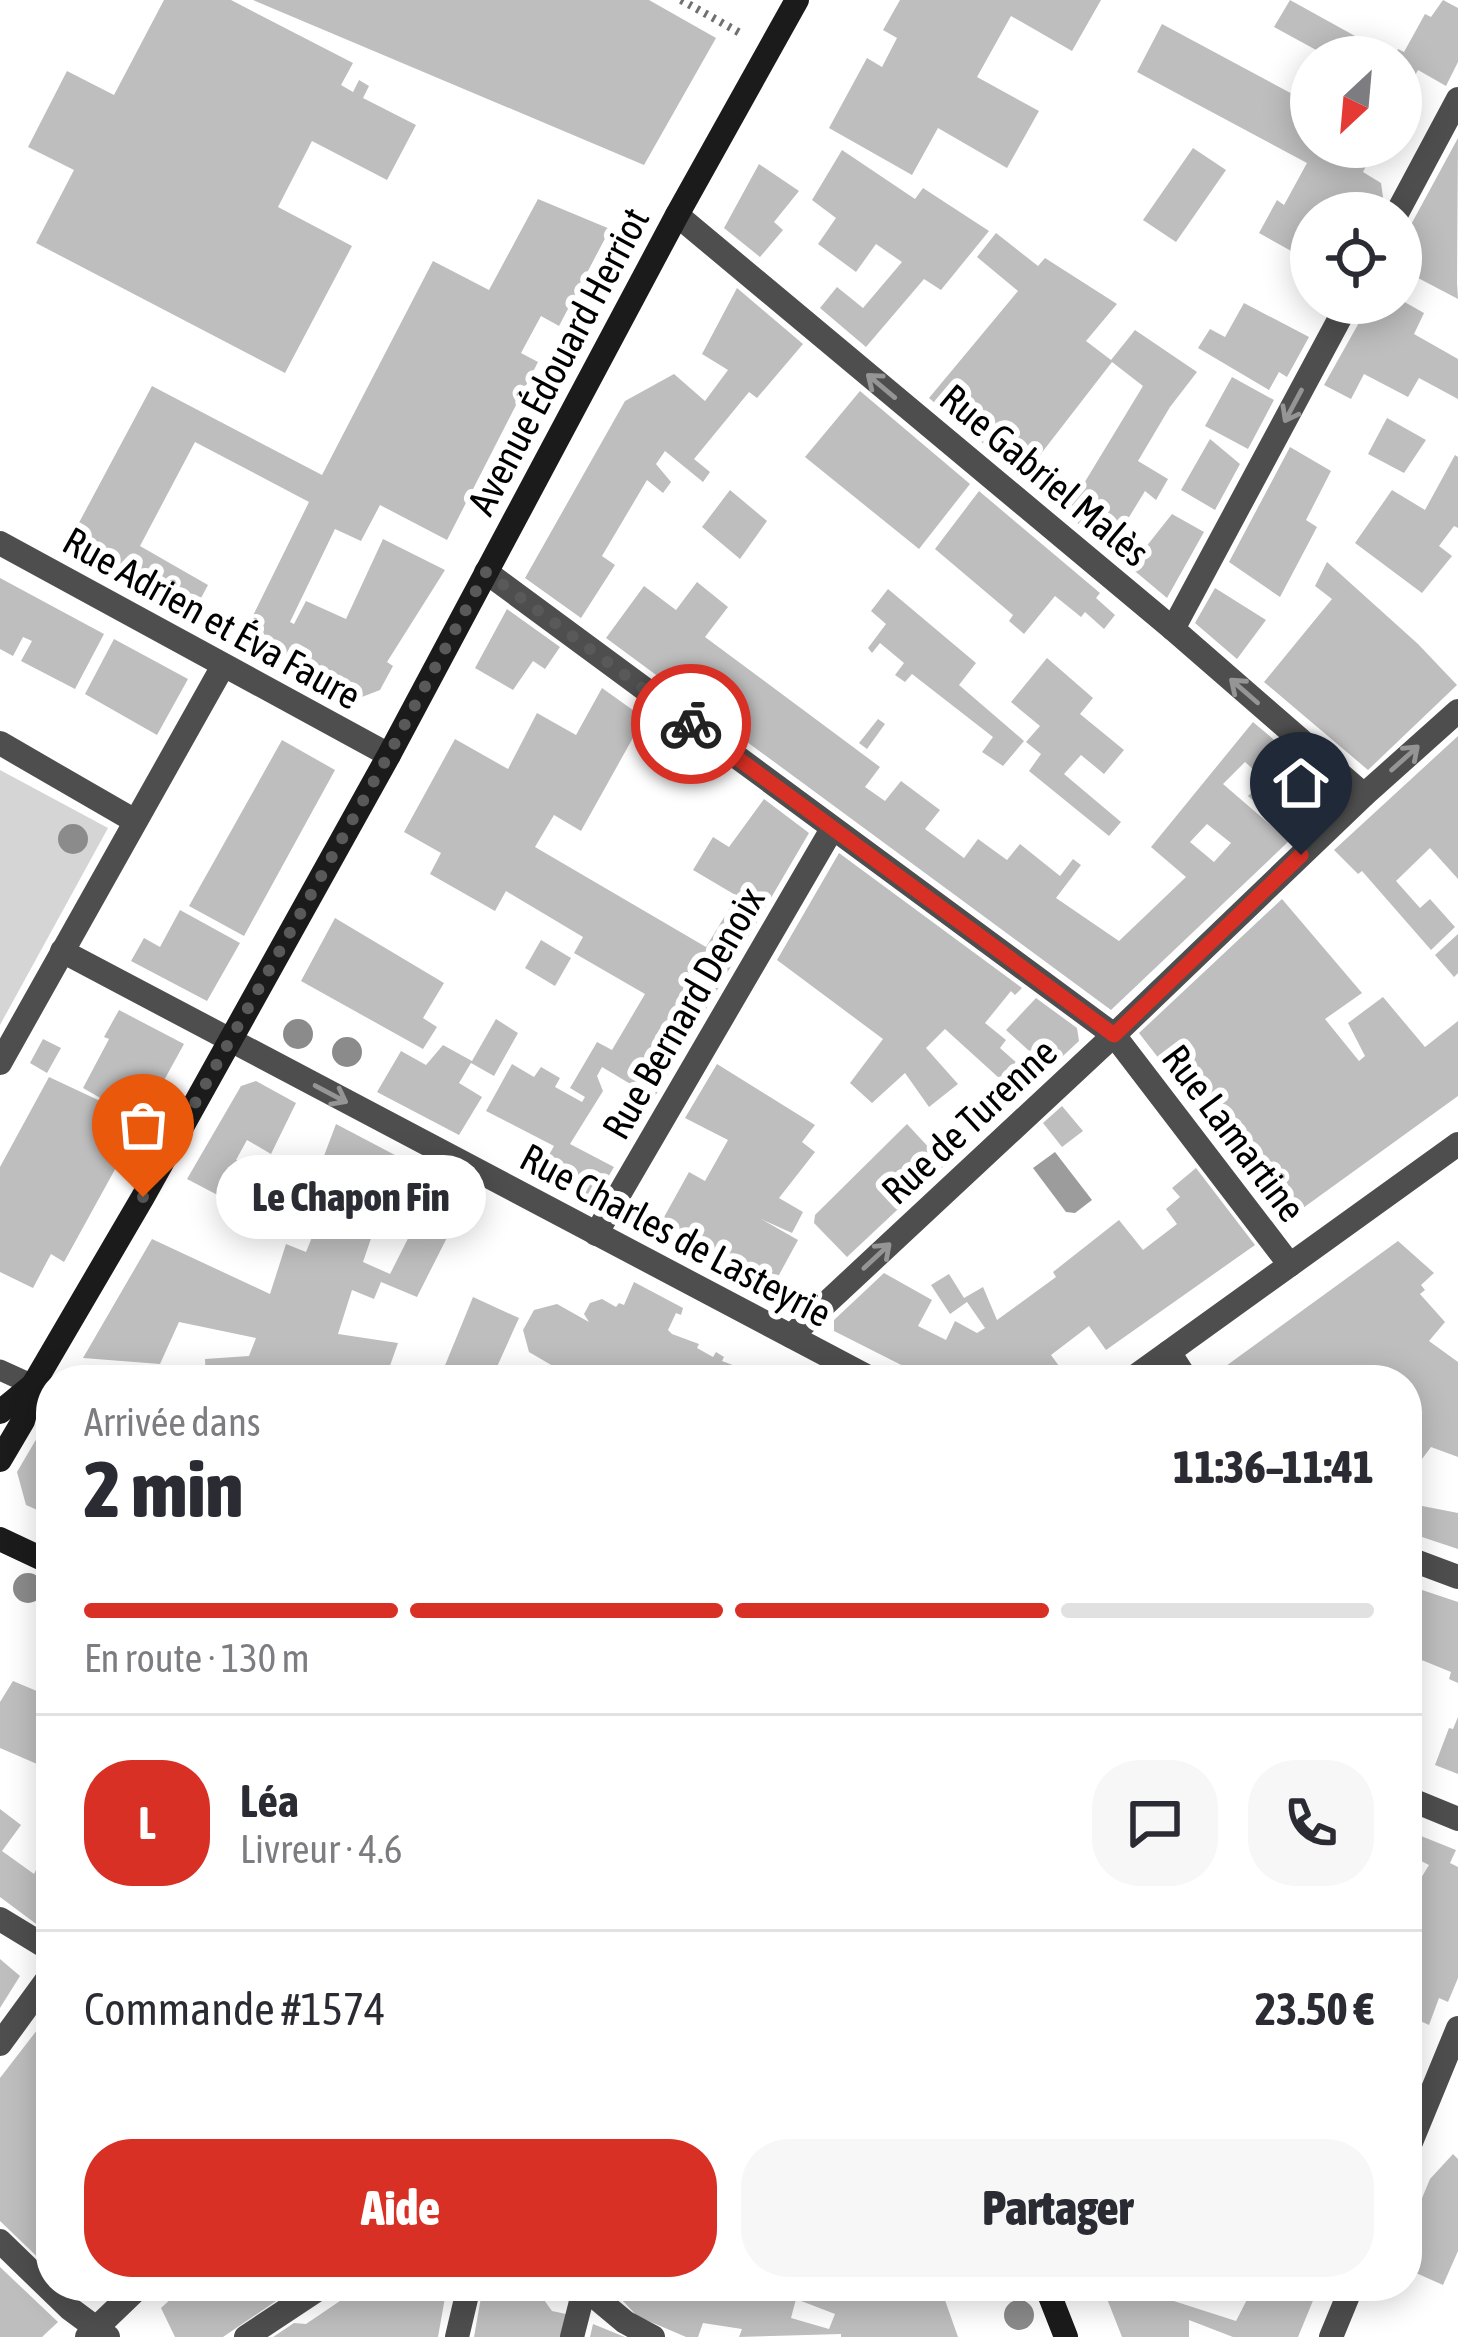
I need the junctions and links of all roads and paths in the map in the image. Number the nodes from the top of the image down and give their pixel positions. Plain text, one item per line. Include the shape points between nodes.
1 (681, 0) edge
2 (796, 0) edge
3 (769, 50) junction
4 (1458, 99) edge
5 (1408, 192) edge
6 (676, 215) junction
7 (1337, 324) edge
8 (0, 543) edge
9 (486, 572) junction
10 (1173, 629) junction
11 (223, 666) junction
12 (1458, 712) edge
13 (0, 743) edge
14 (389, 754) junction
15 (1364, 795) junction
16 (135, 821) junction
17 (832, 829) junction
18 (62, 952) junction
19 (1114, 1035) junction
20 (227, 1040) junction
21 (0, 1063) edge
22 (1458, 1144) edge
23 (596, 1234) junction
24 (1290, 1265) junction
25 (791, 1336) junction
26 (1169, 1352) junction
27 (45, 1365) edge
28 (846, 1365) edge
29 (1151, 1365) edge
30 (1177, 1365) edge
31 (0, 1370) edge
32 (36, 1380) edge
33 (33, 1385) junction
34 (0, 1412) edge
35 (0, 1460) edge
36 (0, 1538) edge
37 (36, 1556) edge
38 (1422, 1564) edge
39 (1458, 1577) edge
40 (1422, 1804) edge
41 (1458, 1819) edge
42 (0, 1919) edge
43 (36, 1941) edge
44 (36, 1995) edge
45 (1458, 2028) edge
46 (0, 2044) edge
47 (1422, 2116) edge
48 (0, 2241) edge
49 (36, 2276) edge
50 (62, 2301) edge
51 (127, 2301) edge
52 (300, 2301) edge
53 (465, 2301) edge
54 (581, 2301) edge
55 (600, 2301) edge
56 (1052, 2301) edge
57 (1346, 2301) edge
58 (97, 2334) edge
59 (246, 2337) edge
60 (457, 2337) edge
61 (572, 2337) edge
62 (653, 2337) edge
63 (1066, 2337) edge
64 (1331, 2337) edge

1 - 3 path
2 - 3 main road, Avenue Édouard Herriot
3 - 6 main road, Avenue Édouard Herriot
4 - 5 street
6 - 9 main road, Avenue Édouard Herriot
10 -> 6 street, Rue Gabriel Malès
7 -> 10 street
8 - 11 street, Rue Adrien et Éva Faure
9 - 14 main road, Avenue Édouard Herriot
9 - 17 street, Rue Lamartine
15 -> 10 street, Rue Gabriel Malès
11 - 14 street, Rue Adrien et Éva Faure
11 - 16 street
15 -> 12 street, Rue de Turenne
13 - 16 street
14 - 20 main road, Avenue Édouard Herriot
15 - 19 street, Rue de Turenne
16 - 18 street
17 - 19 street, Rue Lamartine
17 - 23 street, Rue Bernard Denoix
18 - 20 street, Rue Charles de Lasteyrie
18 - 21 street
19 - 24 street, Rue Lamartine
25 -> 19 street, Rue de Turenne
20 -> 23 street, Rue Charles de Lasteyrie
20 - 27 main road, Avenue Édouard Herriot
22 - 24 street
23 - 25 street, Rue Charles de Lasteyrie
24 - 26 street
25 - 28 street, Rue Charles de Lasteyrie
26 - 29 street
26 - 30 street
31 - 33 lane
32 - 33 main road, Avenue Édouard Herriot
33 - 34 main road, Avenue Édouard Herriot
33 - 35 main road, Avenue Édouard Herriot
36 - 37 main road
38 - 39 street
40 - 41 street
42 - 43 street
44 - 46 street
45 - 47 street
48 - 49 street
50 - 58 street
51 - 58 street
52 - 59 street
53 - 60 street
54 - 61 street
55 - 62 street
56 - 63 main road
57 - 64 street

